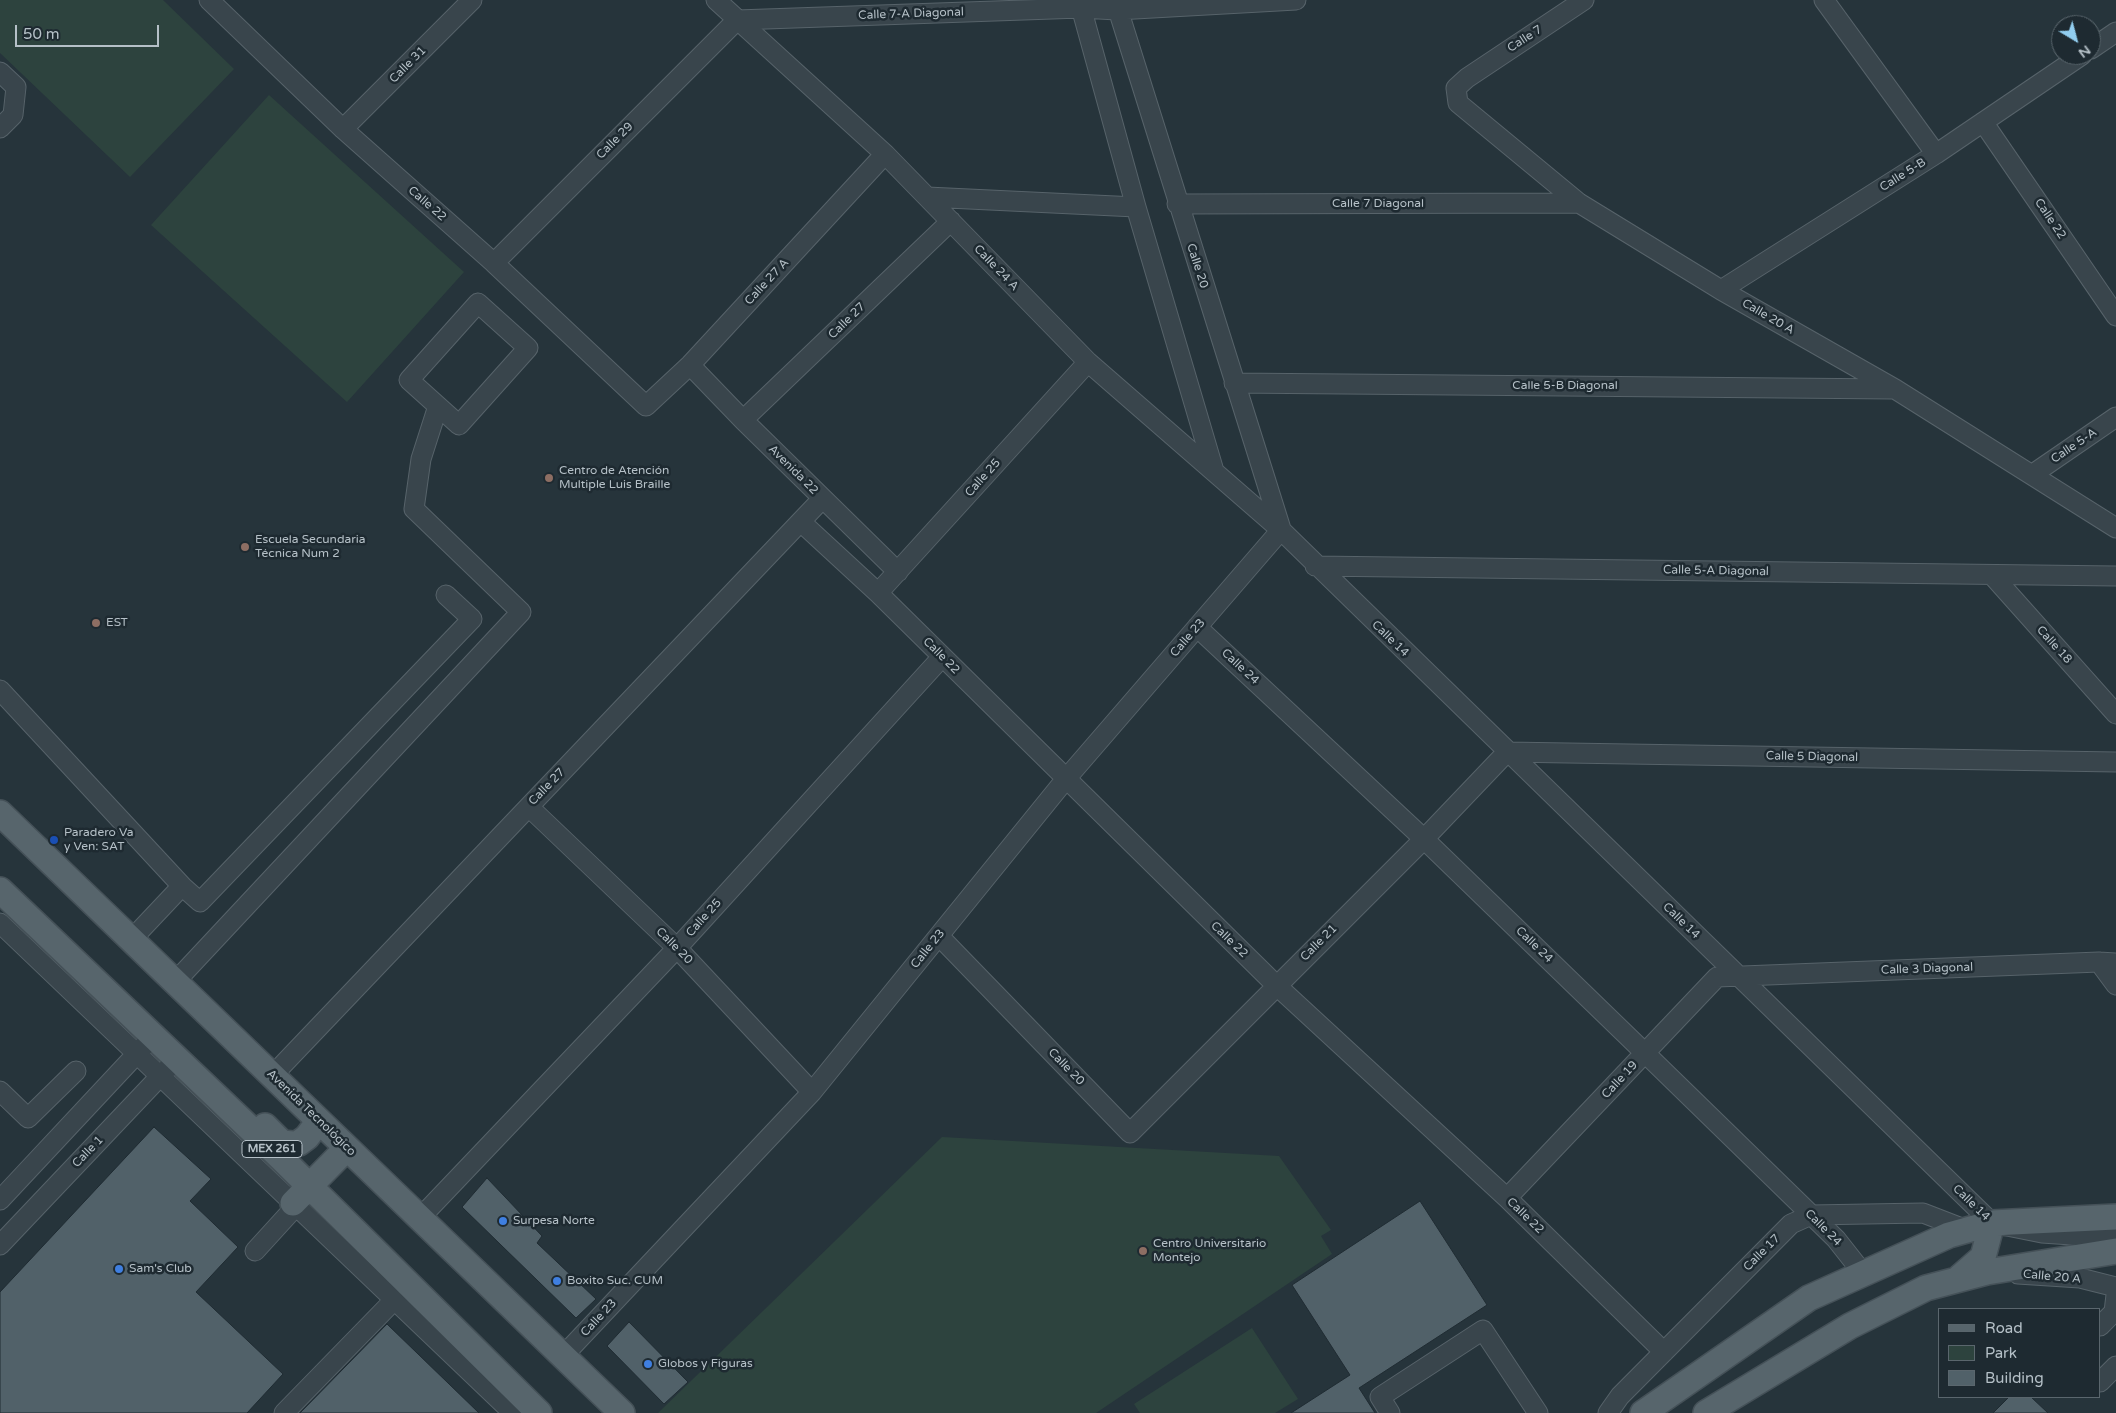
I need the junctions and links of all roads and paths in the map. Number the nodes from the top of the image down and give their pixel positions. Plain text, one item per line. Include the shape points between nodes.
1 (209, 0) edge
2 (472, 0) edge
3 (716, 0) edge
4 (1296, 0) edge
5 (1584, 0) edge
6 (1824, 0) edge
7 (1080, 4) edge
8 (1116, 5) edge
9 (737, 20) junction
10 (2116, 32) edge
11 (2101, 42) edge
12 (2067, 65) edge
13 (0, 72) edge
14 (1467, 78) joint
15 (1983, 122) junction
16 (0, 128) edge
17 (343, 130) junction
18 (885, 154) junction
19 (1936, 154) junction
20 (927, 197) junction
21 (1579, 203) junction
22 (1177, 204) junction
23 (1136, 207) junction
24 (951, 221) junction
25 (494, 263) junction
26 (1721, 290) junction
27 (2116, 316) edge
28 (1088, 362) junction
29 (690, 365) junction
30 (1234, 384) junction
31 (1896, 389) junction
32 (438, 406) junction
33 (646, 406) joint
34 (2116, 418) edge
35 (743, 420) junction
36 (1214, 471) junction
37 (2033, 474) junction
38 (822, 499) junction
39 (801, 522) junction
40 (2116, 528) edge
41 (1281, 530) junction
42 (1315, 566) junction
43 (898, 572) junction
44 (1992, 575) junction
45 (2116, 576) edge
46 (878, 593) junction
47 (446, 595) dead end
48 (1197, 627) junction
49 (942, 657) junction
50 (0, 690) edge
51 (2116, 714) edge
52 (1507, 752) junction
53 (2116, 762) edge
54 (1065, 780) junction
55 (529, 807) junction
56 (0, 813) edge
57 (1424, 839) junction
58 (182, 886) junction
59 (0, 890) edge
60 (0, 923) edge
61 (939, 936) junction
62 (131, 940) junction
63 (677, 948) junction
64 (2108, 962) edge
65 (1739, 976) junction
66 (175, 982) junction
67 (2116, 985) edge
68 (1276, 986) junction
69 (145, 1045) junction
70 (1645, 1053) junction
71 (169, 1068) junction
72 (76, 1071) dead end
73 (272, 1076) junction
74 (0, 1091) edge
75 (812, 1092) junction
76 (222, 1103) junction
77 (319, 1121) junction
78 (1130, 1133) joint
79 (347, 1148) junction
80 (300, 1198) junction
81 (1507, 1198) junction
82 (0, 1200) edge
83 (1811, 1215) junction
84 (2116, 1217) edge
85 (420, 1218) junction
86 (1992, 1223) junction
87 (1967, 1230) junction
88 (2116, 1238) edge
89 (0, 1245) edge
90 (255, 1251) dead end
91 (2116, 1251) edge
92 (1862, 1272) junction
93 (1987, 1272) junction
94 (1960, 1278) junction
95 (2116, 1287) edge
96 (401, 1292) junction
97 (2116, 1295) edge
98 (2101, 1325) edge
99 (1664, 1352) junction
100 (563, 1356) junction
101 (2116, 1366) edge
102 (2101, 1381) edge
103 (1670, 1405) edge
104 (284, 1413) edge
105 (517, 1413) edge
106 (539, 1413) edge
107 (622, 1413) edge
108 (1390, 1413) edge
109 (1538, 1413) edge
110 (1608, 1413) edge
111 (1643, 1413) edge
112 (1706, 1413) edge

1 - 17 street, Calle 22
2 - 17 street, Calle 31
3 - 9 street, Calle 24 A
4 - 8 street, Calle 7-A Diagonal
5 - 14 street, Calle 7
6 - 19 street
7 - 8 street, Calle 7-A Diagonal
7 - 9 street, Calle 7-A Diagonal
7 - 23 street
8 - 22 street, Calle 20
9 - 18 street, Calle 24 A
9 - 25 street, Calle 29
10 - 11 street
12 - 15 street, Calle 5-B
13 - 16 street via 16,87 13,115
14 - 21 street, Calle 20 A via 1456,88 1458,103
15 - 19 street, Calle 5-B
15 - 27 street, Calle 22
17 - 25 street, Calle 22
18 - 20 street, Calle 24 A
18 - 29 street, Calle 27 A
19 - 26 street, Calle 5-B
20 - 23 street
20 - 24 street, Calle 24 A
21 - 22 street, Calle 7 Diagonal
21 - 26 street, Calle 20 A
22 - 30 street, Calle 20
23 - 36 street
24 - 28 street, Calle 24 A
24 - 35 street, Calle 27
25 - 33 street, Calle 22
26 - 31 street, Calle 20 A
28 - 36 street, Calle 24 A
28 - 43 street, Calle 25
29 - 33 street, Calle 27 A
29 - 35 street, Avenida 22
30 - 31 street, Calle 5-B Diagonal
30 - 41 street, Calle 20
31 - 37 street, Calle 20 A
32 - 32 street via 408,380 478,303 528,348 459,425
32 - 66 street via 421,459 414,509 521,612
34 - 37 street, Calle 5-A
35 - 38 street, Avenida 22
36 - 41 street, Calle 24 A
37 - 40 street, Calle 20 A
38 - 39 street, Calle 27
38 - 43 street, Avenida 22
39 - 46 street, Calle 22
39 - 55 street, Calle 27
41 - 42 street, Calle 14
41 - 48 street, Calle 23
42 - 44 street, Calle 5-A Diagonal
42 - 52 street, Calle 14
43 - 46 street, Calle 25
44 - 45 street, Calle 5-A Diagonal
44 - 51 street, Calle 18
46 - 49 street, Calle 22
47 - 58 street via 472,619 200,902
48 - 54 street, Calle 23
48 - 57 street, Calle 24
49 - 54 street, Calle 22
49 - 63 street, Calle 25
50 - 58 street
52 - 53 street, Calle 5 Diagonal
52 - 57 street, Calle 21
52 - 65 street, Calle 14
54 - 61 street, Calle 23
54 - 68 street, Calle 22
55 - 63 street, Calle 20
55 - 73 street, Calle 27
56 - 62 main road, Avenida Tecnológico
57 - 68 street, Calle 21
57 - 70 street, Calle 24
58 - 62 street
59 - 69 main road, MEX 261
60 - 69 street
61 - 75 street, Calle 23
61 - 78 street, Calle 20
62 - 66 main road, Avenida Tecnológico
63 - 75 street, Calle 20
63 - 85 street, Calle 25
64 - 65 street, Calle 3 Diagonal
64 - 67 street
65 - 70 street, Calle 19 via 1717,977
65 - 86 street, Calle 14
66 - 73 main road, Avenida Tecnológico
68 - 78 street, Calle 21
68 - 81 street, Calle 22
69 - 71 main road, MEX 261
69 - 82 street
70 - 81 street, Calle 19
70 - 83 street, Calle 24
71 - 76 main road, MEX 261
71 - 80 street
71 - 89 street, Calle 1
72 - 74 street via 28,1118
73 - 77 main road, Avenida Tecnológico
75 - 100 street, Calle 23
76 - 77 main road via 250,1112 288,1144 299,1143
76 - 80 main road, MEX 261
77 - 79 main road, Avenida Tecnológico
79 - 80 main road
79 - 85 main road, Avenida Tecnológico
80 - 90 street
80 - 96 main road, MEX 261
81 - 99 street, Calle 22
83 - 87 street, Calle 17 via 1923,1213
83 - 92 street, Calle 24 via 1836,1239
83 - 99 street, Calle 17 via 1790,1224
84 - 86 main road
85 - 100 main road, Avenida Tecnológico
86 - 87 main road
86 - 88 street, Calle 14 via 2042,1233
86 - 94 main road via 1983,1257
87 - 92 main road
91 - 93 main road
92 - 103 main road via 1809,1298
93 - 94 main road
93 - 95 street, Calle 20 A via 2080,1278
94 - 112 main road via 1926,1288 1850,1326
96 - 104 street
96 - 105 street via 512,1412
96 - 106 main road, MEX 261
97 - 98 street via 2114,1312
99 - 110 street, Calle 17 via 1620,1396
100 - 107 main road, Avenida Tecnológico
101 - 102 street
103 - 111 main road
108 - 109 street via 1380,1397 1483,1330

